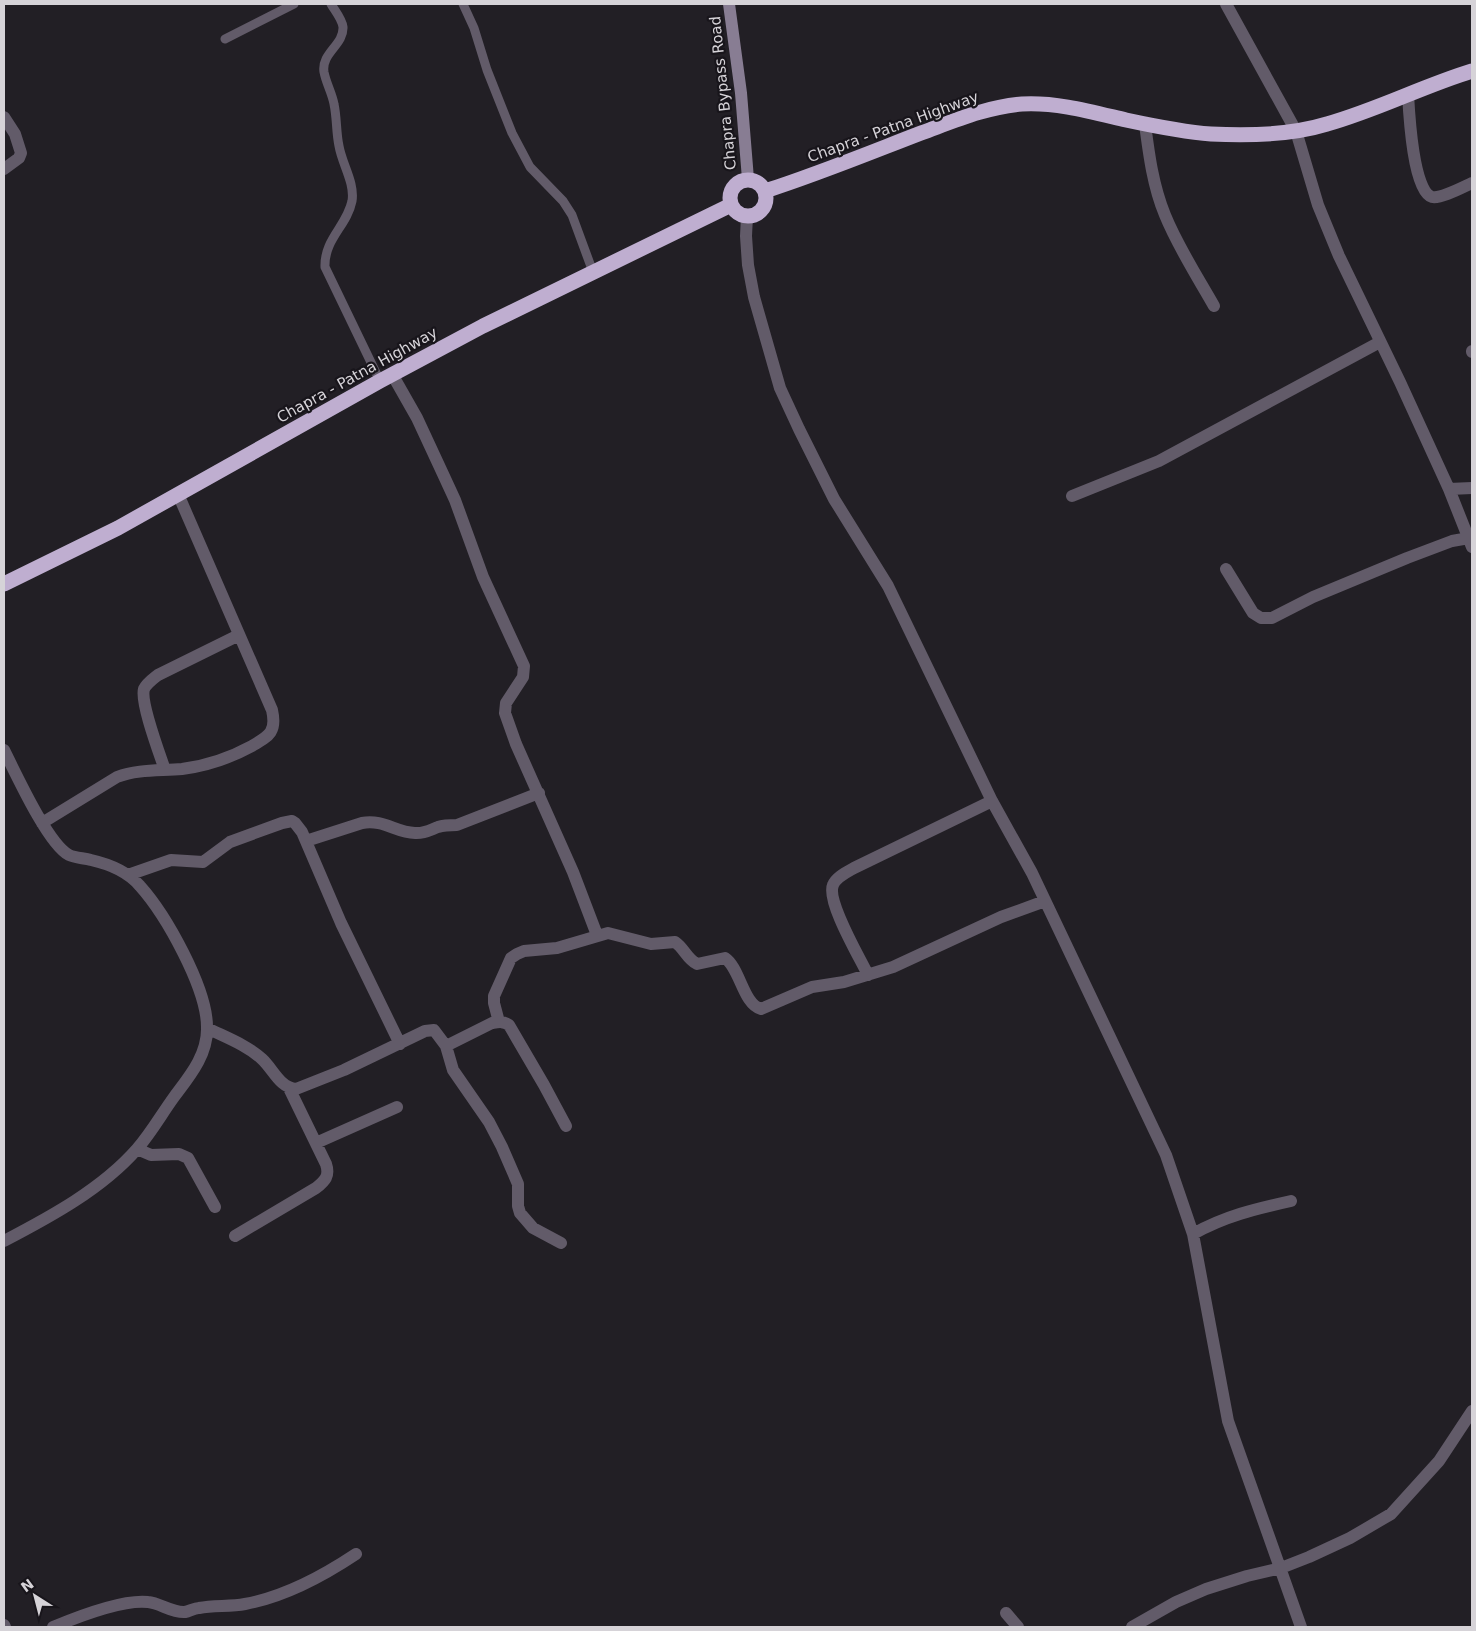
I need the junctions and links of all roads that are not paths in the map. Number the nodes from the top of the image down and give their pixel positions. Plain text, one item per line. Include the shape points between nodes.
1 (294, 4) edge
2 (330, 4) edge
3 (463, 4) edge
4 (729, 4) edge
5 (1226, 4) edge
6 (224, 39) dead end
7 (1472, 71) edge
8 (1408, 94) junction
9 (4, 117) edge
10 (1145, 124) junction
11 (1296, 131) junction
12 (4, 169) edge
13 (748, 179) junction
14 (1472, 184) edge
15 (765, 191) junction
16 (731, 205) junction
17 (747, 216) junction
18 (593, 272) junction
19 (1214, 306) dead end
20 (1380, 342) junction
21 (386, 378) junction
22 (1472, 488) edge
23 (1449, 489) junction
24 (178, 494) junction
25 (1072, 496) dead end
26 (1470, 542) edge
27 (1226, 570) dead end
28 (4, 584) edge
29 (239, 635) junction
30 (4, 750) edge
31 (165, 770) junction
32 (539, 793) junction
33 (992, 801) junction
34 (42, 823) junction
35 (306, 841) junction
36 (128, 875) junction
37 (1045, 901) junction
38 (597, 935) junction
39 (868, 975) junction
40 (499, 1022) junction
41 (207, 1028) junction
42 (400, 1044) junction
43 (446, 1046) junction
44 (289, 1088) junction
45 (397, 1107) dead end
46 (566, 1126) dead end
47 (316, 1143) junction
48 (137, 1149) junction
49 (1291, 1201) dead end
50 (214, 1207) dead end
51 (1193, 1234) junction
52 (235, 1236) dead end
53 (4, 1241) edge
54 (561, 1243) dead end
55 (1472, 1411) edge
56 (356, 1554) dead end
57 (1280, 1568) junction
58 (1006, 1613) dead end
59 (53, 1627) edge
60 (1018, 1627) edge
61 (1132, 1627) edge
62 (1301, 1627) edge

1 - 6 lane
2 - 21 lane via 342,22 342,31 325,59 324,73 334,104 339,147 352,200 346,218 327,248 325,267
3 - 18 lane via 512,133 530,167 572,215
4 - 13 street, Chapra Bypass Road via 742,93
5 - 11 street
7 - 8 highway, Chapra - Patna Highway
8 - 11 highway, Chapra - Patna Highway via 1326,125
8 - 14 street via 1417,167 1427,194 1440,196
9 - 12 street via 22,153
10 - 11 highway, Chapra - Patna Highway via 1212,134
10 - 15 highway, Chapra - Patna Highway via 1053,104 996,108
10 - 19 street via 1149,158 1165,215
11 - 20 street via 1322,214
13 - 15 highway via 758,182
13 - 16 highway via 734,185
15 - 17 highway via 764,206 757,214
16 - 17 highway via 737,213
16 - 18 highway, Chapra - Patna Highway
17 - 33 street via 748,265 754,298 780,388 834,499 888,586
18 - 21 highway, Chapra - Patna Highway
20 - 23 street
20 - 25 street via 1159,461
21 - 24 highway, Chapra - Patna Highway
21 - 32 street via 417,418 444,474 483,577 524,666 523,678 506,703 505,713
22 - 23 street
23 - 26 street
24 - 28 highway, Chapra - Patna Highway via 118,528
24 - 29 street
26 - 27 street via 1452,541 1407,558 1313,597 1272,618 1261,618 1253,612
29 - 31 street via 158,675 144,690 143,698
29 - 31 street via 272,710 274,728 262,740 222,760
30 - 34 street
31 - 34 street via 129,772 117,777
32 - 35 street via 457,825 446,825 423,833 415,834 371,821
32 - 38 street
33 - 37 street
33 - 39 street via 854,868 834,882 832,900
34 - 36 street via 56,844 69,855 112,866
35 - 36 street via 292,821 230,842 203,862 171,860
35 - 42 street via 341,923
36 - 41 street via 155,905 183,953 204,1006
37 - 39 street via 993,920 893,968
37 - 51 street via 1166,1155
38 - 39 street via 615,934 651,944 675,942 697,964 725,958 754,1005 761,1009 812,987
38 - 40 street via 557,948 516,954 511,958 494,996
40 - 43 street
40 - 46 street via 513,1030
41 - 44 street via 260,1057
41 - 48 street via 203,1050 194,1070
42 - 43 street via 430,1029 437,1032
42 - 44 street via 321,1080
43 - 54 street via 453,1070 507,1156 518,1184 520,1213 532,1228
44 - 47 street
45 - 47 street
47 - 52 street via 328,1170 323,1183
48 - 50 street via 151,1155 178,1154 188,1158
48 - 53 street via 107,1177 80,1196
49 - 51 street via 1244,1212
51 - 57 street via 1228,1422
55 - 57 street via 1439,1462 1391,1514 1350,1538
56 - 59 street via 330,1572 295,1588 246,1604 184,1612 150,1602 133,1601
57 - 61 street via 1206,1589
57 - 62 street
58 - 60 street

